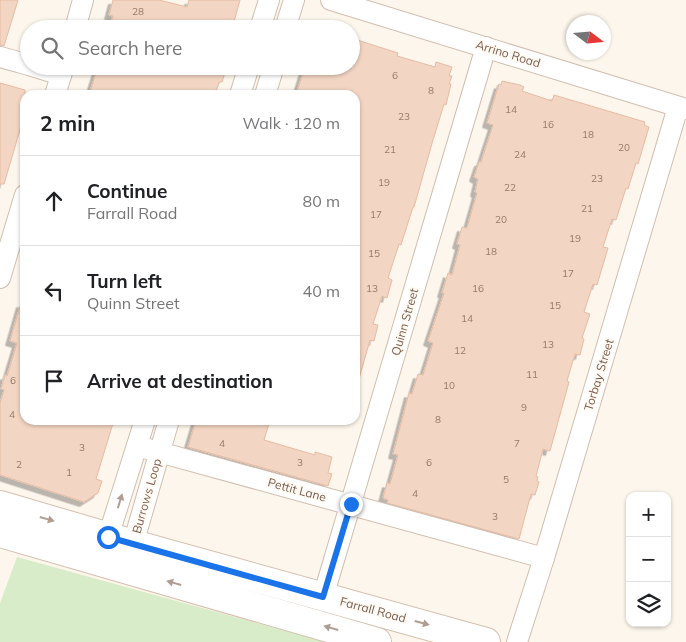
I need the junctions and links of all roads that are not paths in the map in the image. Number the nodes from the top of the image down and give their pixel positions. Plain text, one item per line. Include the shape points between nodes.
1 (83, 0) edge
2 (269, 0) edge
3 (294, 0) edge
4 (331, 0) edge
5 (77, 20) edge
6 (263, 20) edge
7 (288, 20) edge
8 (486, 48) junction
9 (0, 57) edge
10 (20, 63) edge
11 (61, 75) edge
12 (271, 75) edge
13 (244, 82) edge
14 (56, 90) edge
15 (260, 90) edge
16 (267, 90) edge
17 (682, 108) edge
18 (20, 211) edge
19 (0, 275) edge
20 (143, 425) edge
21 (168, 425) edge
22 (137, 446) junction
23 (160, 452) junction
24 (351, 504) junction
25 (0, 505) edge
26 (0, 533) edge
27 (121, 541) junction
28 (544, 558) junction
29 (113, 566) junction
30 (323, 597) junction
31 (378, 642) edge
32 (486, 642) edge
33 (517, 642) edge

1 - 5 street
2 - 6 street
3 - 7 street
4 - 8 street, Arrino Road
8 - 17 street, Arrino Road
8 - 24 street, Quinn Street
9 - 10 street
11 - 14 street
12 - 16 street
13 - 15 street
17 - 28 street, Torbay Street
18 - 19 street
20 - 22 street, Burrows Loop
21 - 23 street, Burrows Loop
22 - 23 street, Pettit Lane
27 -> 22 street, Burrows Loop
23 - 24 street, Pettit Lane
23 - 27 street, Burrows Loop
24 - 28 street, Pettit Lane
24 - 30 street, Quinn Street
25 -> 27 main road, Farrall Road
26 - 29 main road
27 - 29 street, Burrows Loop
27 - 30 main road, Farrall Road
28 - 33 street, Torbay Street
31 -> 29 main road
30 -> 32 main road, Farrall Road

